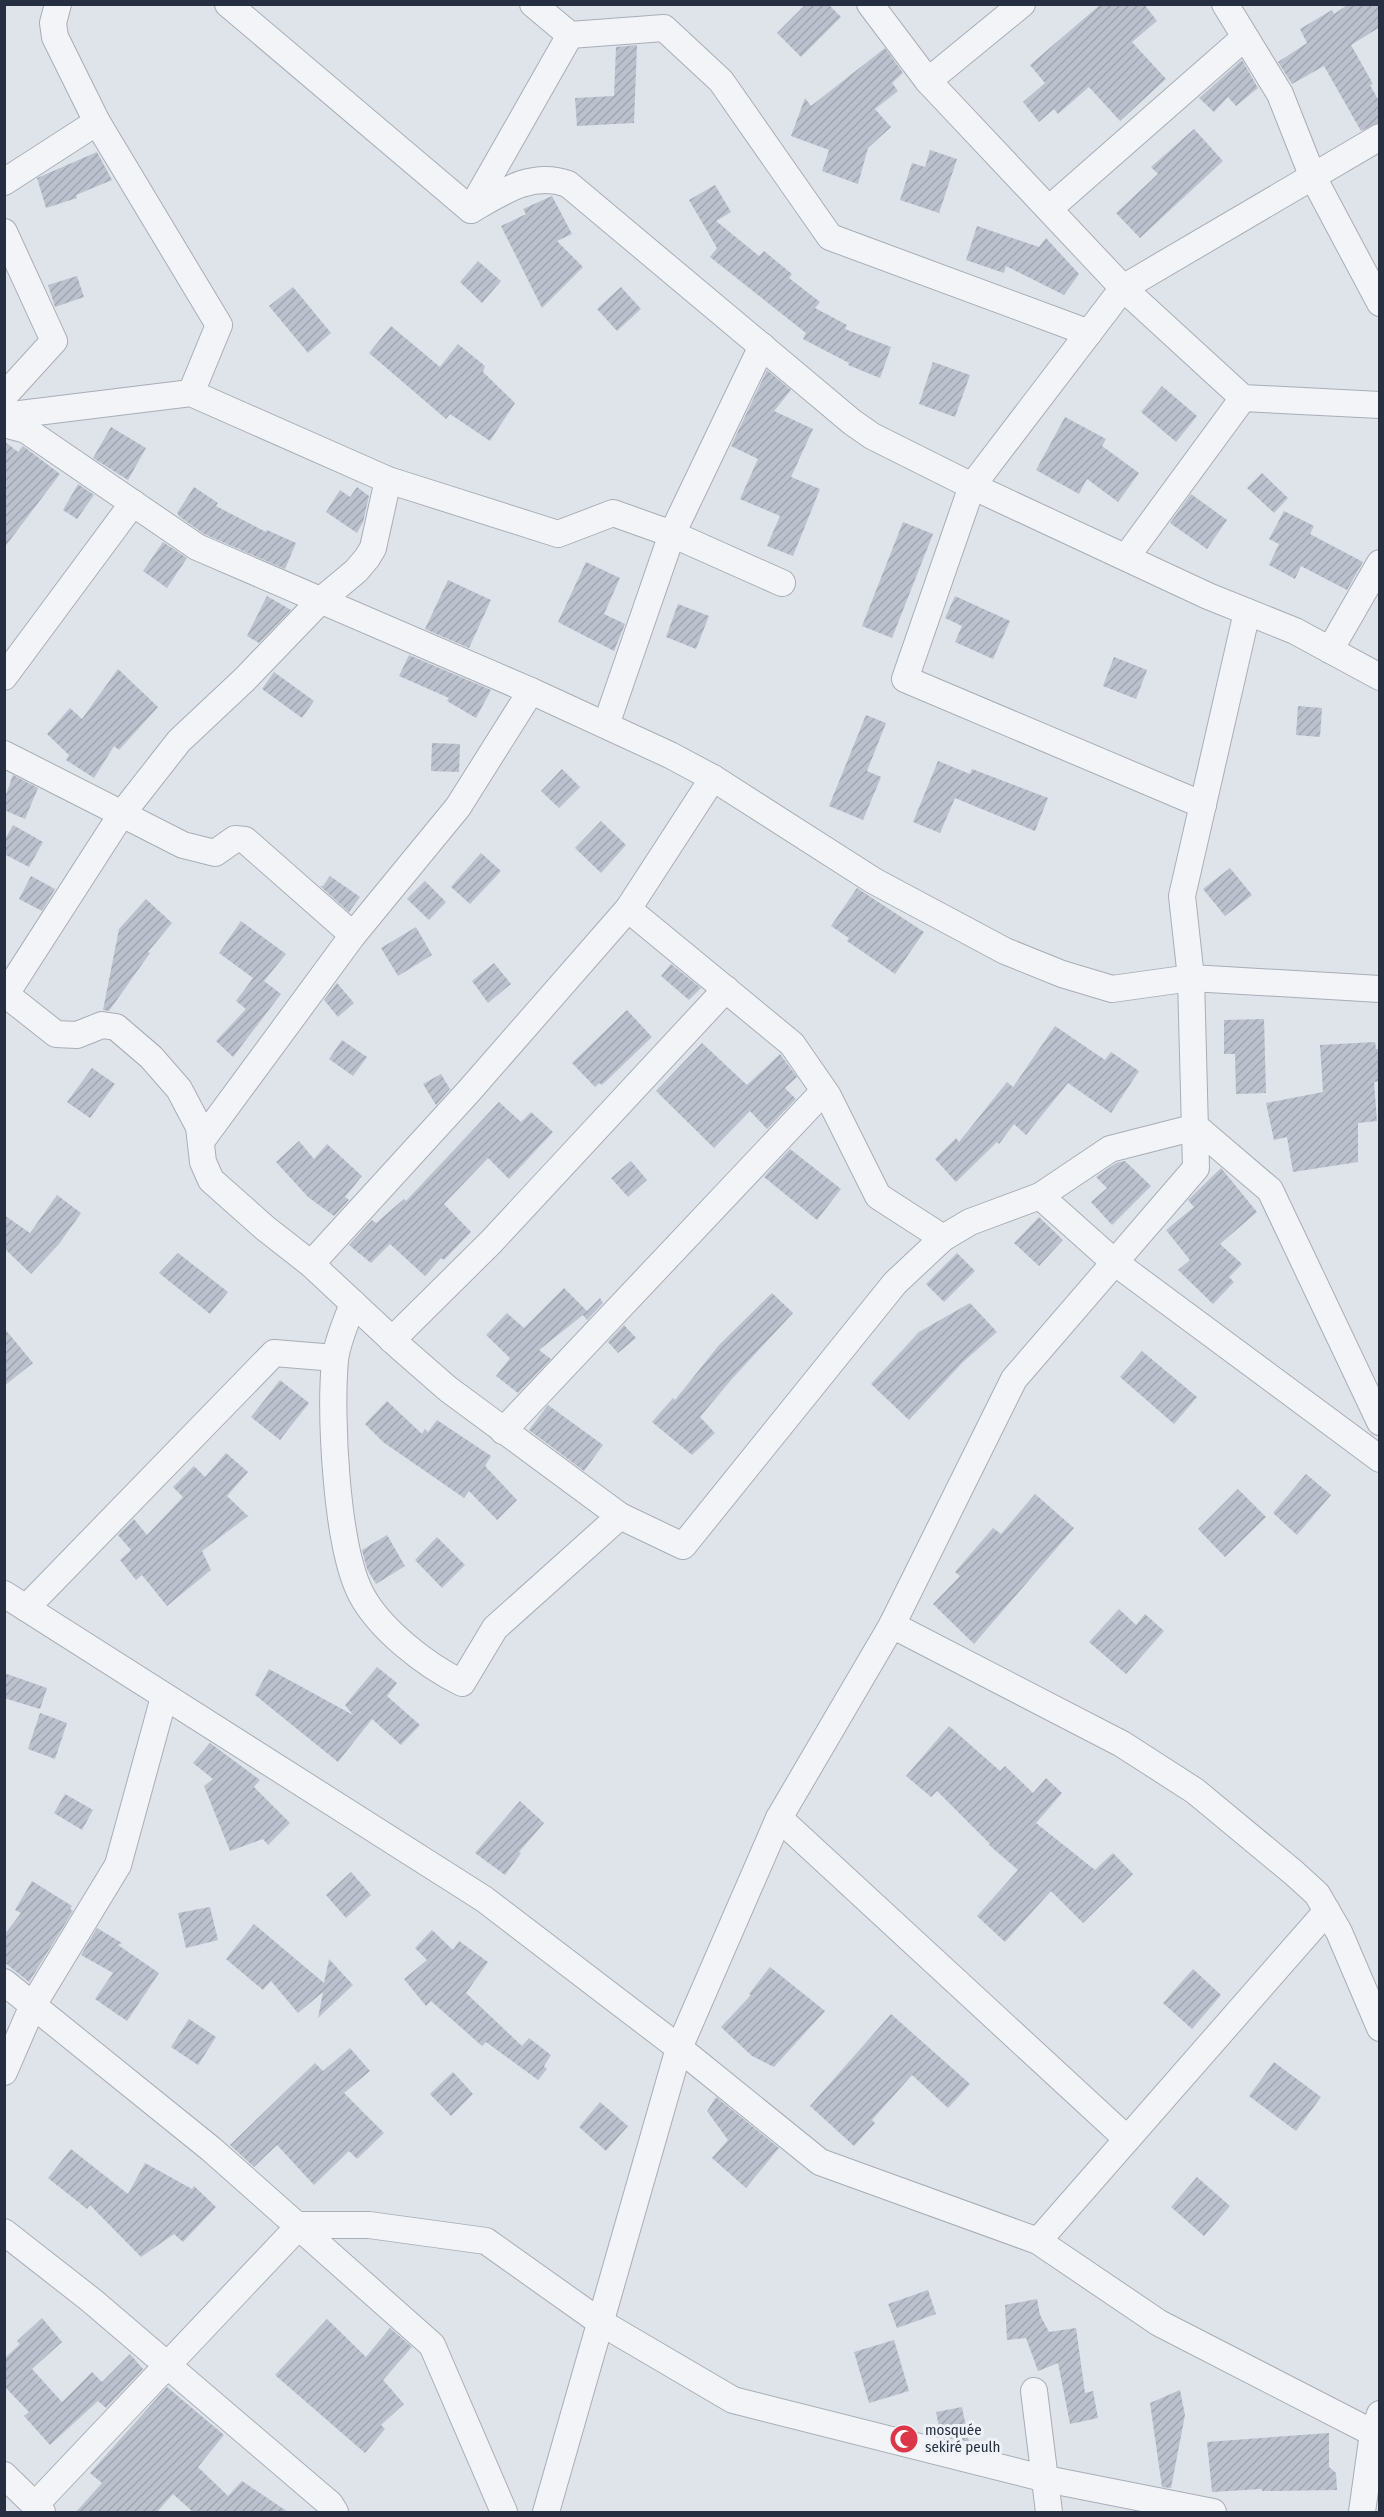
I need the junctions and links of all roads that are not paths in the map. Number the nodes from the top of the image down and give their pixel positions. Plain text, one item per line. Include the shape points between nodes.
1 (58, 4) edge
2 (228, 4) edge
3 (533, 4) edge
4 (870, 4) edge
5 (1022, 4) edge
6 (1233, 7) edge
7 (570, 35) junction
8 (1244, 38) junction
9 (928, 81) junction
10 (98, 122) junction
11 (1380, 137) edge
12 (1312, 175) junction
13 (4, 182) edge
14 (1049, 209) junction
15 (471, 210) junction
16 (4, 232) edge
17 (1123, 288) junction
18 (1380, 303) edge
19 (1089, 333) junction
20 (762, 346) junction
21 (191, 393) junction
22 (4, 396) edge
23 (1244, 398) junction
24 (1380, 405) edge
25 (4, 416) edge
26 (4, 424) edge
27 (388, 480) junction
28 (972, 486) junction
29 (133, 503) junction
30 (672, 534) junction
31 (1127, 556) junction
32 (1380, 563) edge
33 (782, 583) dead end
34 (320, 601) junction
35 (1247, 612) junction
36 (1330, 650) junction
37 (4, 677) edge
38 (1380, 677) edge
39 (531, 691) junction
40 (606, 725) junction
41 (4, 754) edge
42 (713, 778) junction
43 (1203, 805) junction
44 (121, 815) junction
45 (628, 909) junction
46 (353, 935) junction
47 (1191, 978) junction
48 (726, 989) junction
49 (1380, 989) edge
50 (5, 995) edge
51 (824, 1091) junction
52 (1196, 1127) junction
53 (202, 1140) junction
54 (1040, 1196) junction
55 (943, 1238) junction
56 (1113, 1260) junction
57 (311, 1264) junction
58 (353, 1303) junction
59 (392, 1340) junction
60 (335, 1358) junction
61 (1380, 1422) edge
62 (503, 1431) junction
63 (1380, 1459) edge
64 (620, 1516) junction
65 (15, 1601) edge
66 (892, 1625) junction
67 (164, 1697) junction
68 (779, 1818) junction
69 (1327, 1911) junction
70 (4, 1982) edge
71 (33, 2006) junction
72 (1380, 2028) edge
73 (680, 2048) junction
74 (4, 2072) edge
75 (1127, 2139) junction
76 (300, 2225) junction
77 (4, 2232) edge
78 (1038, 2241) junction
79 (600, 2322) junction
80 (167, 2365) junction
81 (1034, 2391) dead end
82 (1377, 2429) edge
83 (4, 2475) edge
84 (1046, 2479) junction
85 (38, 2509) edge
86 (335, 2512) edge
87 (504, 2512) edge
88 (546, 2512) edge
89 (1049, 2512) edge
90 (1213, 2512) edge
91 (1362, 2512) edge

1 - 10 street via 53,23 55,38
2 - 15 street
3 - 7 street
4 - 9 street
5 - 9 street
6 - 8 street
7 - 15 street
7 - 19 street via 664,28 721,81 830,237
8 - 12 street via 1280,94
8 - 14 street
9 - 14 street
10 - 13 street
10 - 21 street via 219,324
11 - 12 street
12 - 17 street
12 - 18 street
14 - 17 street
15 - 20 street via 512,186 555,179 568,184
16 - 22 street via 54,341
17 - 19 street
17 - 23 street
19 - 28 street
20 - 28 street via 872,436
20 - 30 street
21 - 25 street
21 - 27 street
23 - 24 street
23 - 31 street
26 - 29 street via 26,430
27 - 30 street via 558,534 613,513
27 - 34 street via 373,548 356,571
28 - 31 street
28 - 43 street via 905,679
29 - 34 street via 197,547
29 - 37 street
30 - 33 street
30 - 40 street
31 - 35 street
32 - 36 street
34 - 39 street
34 - 44 street via 179,741
35 - 36 street
35 - 43 street
36 - 38 street
39 - 40 street
39 - 46 street via 458,807
40 - 42 street
41 - 44 street
42 - 45 street
42 - 47 street via 845,865 1005,951 1112,989
43 - 47 street via 1182,896
44 - 46 street via 207,853 219,852 235,839 245,840
44 - 50 street
45 - 48 street
45 - 57 street
46 - 53 street
47 - 49 street
47 - 52 street
48 - 51 street via 792,1044
48 - 59 street via 491,1242
50 - 53 street via 56,1034 77,1035 102,1025 116,1027 151,1057 179,1089
51 - 55 street via 878,1196
51 - 62 street
52 - 54 street via 1110,1149
52 - 56 street via 1196,1168
52 - 61 street via 1270,1190
53 - 57 street via 204,1169 211,1180
54 - 55 street via 970,1222
54 - 56 street
55 - 64 street via 895,1283 683,1546
56 - 63 street
56 - 66 street via 1014,1379
57 - 58 street
58 - 59 street
58 - 60 street
59 - 62 street
60 - 64 street via 335,1447 343,1537 360,1593 376,1617 436,1670 462,1683 495,1628
60 - 65 street via 274,1353
62 - 64 street
65 - 67 street
66 - 68 street
66 - 69 street via 1112,1738 1196,1791 1317,1894
67 - 71 street via 118,1865
67 - 73 street via 484,1899
68 - 73 street
68 - 75 street
69 - 72 street
69 - 75 street
70 - 71 street
71 - 74 street
71 - 76 street
73 - 78 street via 820,2162
73 - 79 street
75 - 78 street
76 - 79 street via 369,2225 486,2241
76 - 80 street
76 - 87 street via 432,2345
77 - 80 street
78 - 82 street via 1159,2323
79 - 84 street via 733,2400
79 - 88 street
80 - 85 street
80 - 86 street
81 - 84 street
82 - 91 street
83 - 85 street
84 - 89 street
84 - 90 street

